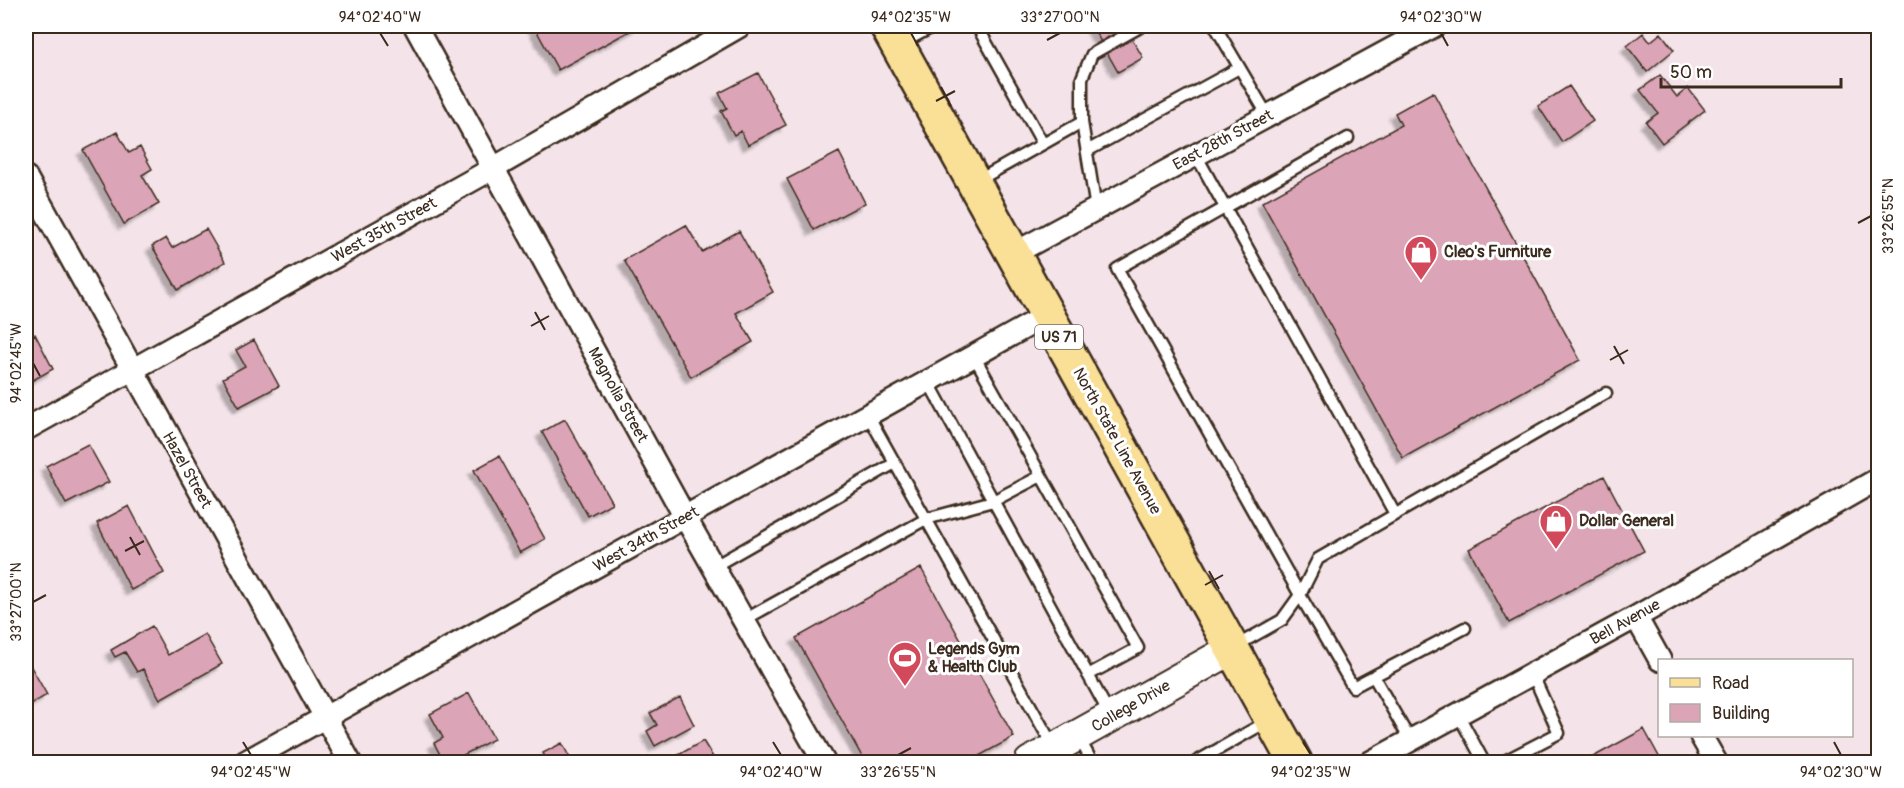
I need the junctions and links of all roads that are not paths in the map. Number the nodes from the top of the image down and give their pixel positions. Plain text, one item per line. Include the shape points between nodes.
1 (415, 26) edge
2 (740, 26) edge
3 (934, 26) edge
4 (977, 26) edge
5 (1142, 26) edge
6 (1215, 26) edge
7 (1434, 26) edge
8 (892, 35) edge
9 (1239, 68) junction
10 (1268, 116) junction
11 (1082, 122) junction
12 (1348, 138) dead end
13 (1043, 144) junction
14 (1087, 151) junction
15 (1196, 155) junction
16 (494, 168) junction
17 (26, 177) edge
18 (974, 182) junction
19 (1225, 208) junction
20 (1096, 209) junction
21 (1013, 254) junction
22 (1047, 315) junction
23 (974, 356) junction
24 (132, 370) junction
25 (928, 381) junction
26 (1606, 393) dead end
27 (868, 415) junction
28 (26, 429) edge
29 (895, 463) junction
30 (1041, 476) junction
31 (1878, 479) edge
32 (993, 501) junction
33 (1395, 514) junction
34 (685, 517) junction
35 (926, 519) junction
36 (713, 567) junction
37 (1300, 595) junction
38 (1635, 617) junction
39 (744, 620) junction
40 (1465, 628) dead end
41 (1232, 648) junction
42 (1659, 659) edge
43 (1532, 673) junction
44 (1088, 675) junction
45 (1374, 677) junction
46 (1458, 714) junction
47 (1111, 717) junction
48 (324, 718) junction
49 (1271, 720) junction
50 (1702, 737) edge
51 (1410, 740) junction
52 (1054, 749) edge
53 (245, 762) edge
54 (350, 762) edge
55 (824, 762) edge
56 (1092, 762) edge
57 (1196, 762) edge
58 (1294, 762) edge
59 (1371, 762) edge
60 (1484, 762) edge
61 (1503, 762) edge
62 (1716, 762) edge

1 - 16 street, Magnolia Street
2 - 16 street, West 35th Street
3 - 8 lane
4 - 13 lane
5 - 11 lane via 1092,54 1082,78
6 - 9 lane
7 - 10 street, East 28th Street
8 - 18 main road, North State Line Avenue / US 71
9 - 10 lane
9 - 14 lane
10 - 15 street, East 28th Street
11 - 13 lane
11 - 14 lane
12 - 19 lane
13 - 18 lane
14 - 20 lane
15 - 19 lane
15 - 20 street, East 28th Street
16 - 24 street, West 35th Street
16 - 34 street, Magnolia Street
17 - 24 street, Hazel Street
18 - 21 main road, North State Line Avenue / US 71
19 - 33 lane
19 - 37 lane via 1118,269
20 - 21 street, East 28th Street
21 - 22 main road, North State Line Avenue / US 71
22 - 23 street, West 34th Street
22 - 41 main road, North State Line Avenue / US 71
23 - 25 street, West 34th Street
23 - 30 lane
24 - 28 street, West 35th Street
24 - 48 street, Hazel Street
25 - 27 street, West 34th Street
25 - 32 lane
26 - 33 lane
27 - 29 lane
27 - 34 street, West 34th Street
29 - 35 lane
29 - 36 lane
30 - 32 lane
30 - 44 lane via 1138,648
31 - 38 street, Bell Avenue
32 - 35 lane
32 - 44 lane
33 - 37 lane via 1318,559
34 - 36 street, Magnolia Street
34 - 48 street, West 34th Street
35 - 39 lane
35 - 52 lane
36 - 39 street, Magnolia Street
37 - 41 lane via 1282,620
37 - 45 lane via 1353,687
38 - 42 street
38 - 43 street, Bell Avenue
39 - 55 street, Magnolia Street
40 - 45 lane
41 - 47 street, College Drive
41 - 49 main road, North State Line Avenue / US 71
43 - 46 street, Bell Avenue
43 - 61 lane via 1559,733
44 - 47 lane
45 - 51 lane
46 - 51 street, Bell Avenue
46 - 60 lane
47 - 52 street, College Drive
48 - 53 street, West 34th Street
48 - 54 street, Hazel Street
49 - 57 lane
49 - 58 main road, North State Line Avenue / US 71
50 - 62 street
51 - 59 street, Bell Avenue
52 - 56 lane

